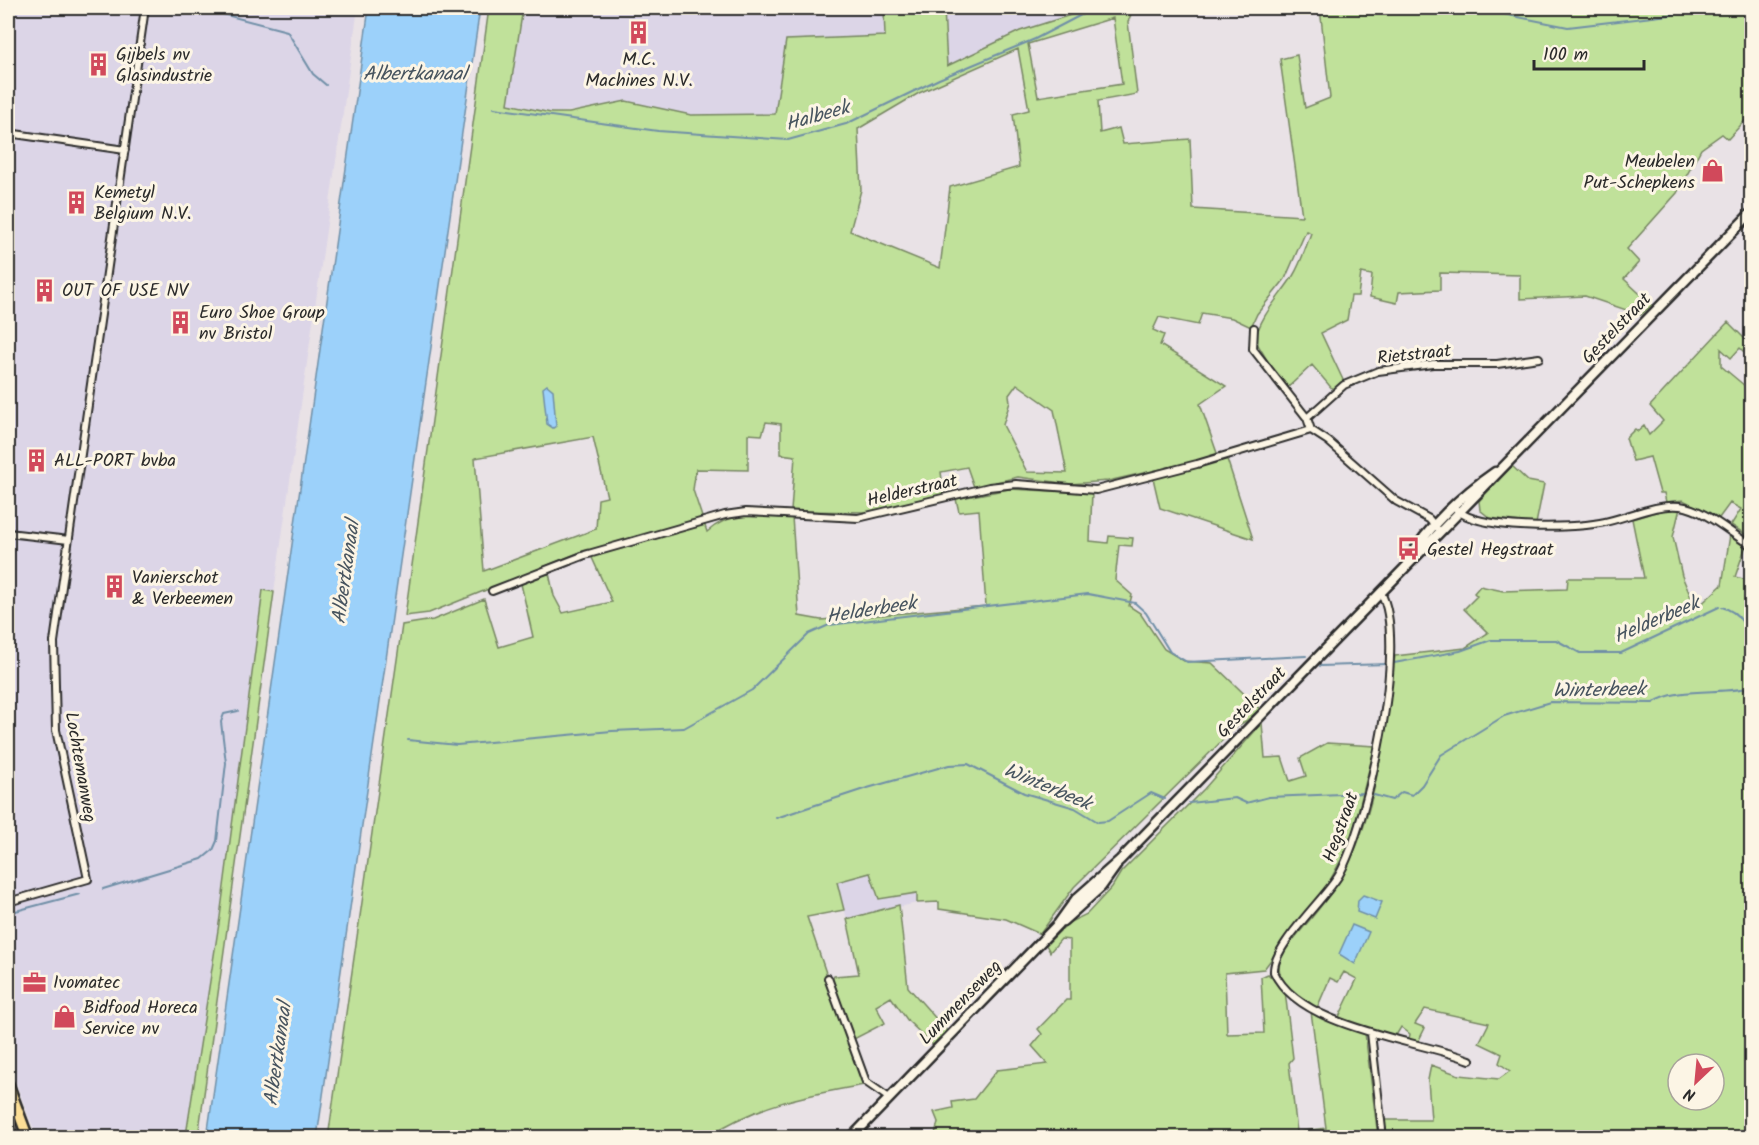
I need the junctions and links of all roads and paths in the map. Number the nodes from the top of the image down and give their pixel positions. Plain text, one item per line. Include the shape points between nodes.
1 (145, 8) edge
2 (8, 133) edge
3 (124, 150) junction
4 (1752, 212) edge
5 (1254, 328) dead end
6 (1539, 358) dead end
7 (1307, 418) junction
8 (1311, 430) junction
9 (1457, 510) junction
10 (1439, 529) junction
11 (8, 533) edge
12 (69, 540) junction
13 (1752, 546) edge
14 (492, 591) dead end
15 (1381, 593) junction
16 (8, 902) edge
17 (1056, 926) joint
18 (828, 978) dead end
19 (1371, 1033) junction
20 (1470, 1060) dead end
21 (8, 1084) edge
22 (889, 1098) junction
23 (8, 1124) edge
24 (12, 1137) edge
25 (28, 1137) edge
26 (851, 1137) edge
27 (1383, 1137) edge

1 - 3 street, Lochtemanweg
2 - 3 street
3 - 12 street, Lochtemanweg
4 - 9 main road, Gestelstraat
5 - 7 street via 1253,349 1259,360
6 - 7 street, Rietstraat via 1378,371 1344,385
7 - 8 street
8 - 10 street via 1396,501
8 - 14 street, Helderstraat via 1096,490 1016,484 858,518 746,512 724,515 585,555
9 - 10 main road, Gestelstraat
9 - 13 street via 1470,519 1575,527 1677,506 1699,512
10 - 15 main road, Gestelstraat
11 - 12 street
12 - 16 street, Lochtemanweg via 54,642 56,730 88,879
15 - 17 main road, Gestelstraat via 1120,860 1083,906
15 - 19 street, Hegstraat via 1388,610 1392,656 1363,817 1338,876 1274,966 1279,982 1312,1009 1334,1022
17 - 22 main road, Lummenseweg
18 - 22 street via 866,1082
19 - 20 street, Hegstraat via 1439,1048
19 - 27 street
21 - 25 main road
22 - 26 main road, Lummenseweg
23 - 24 main road

